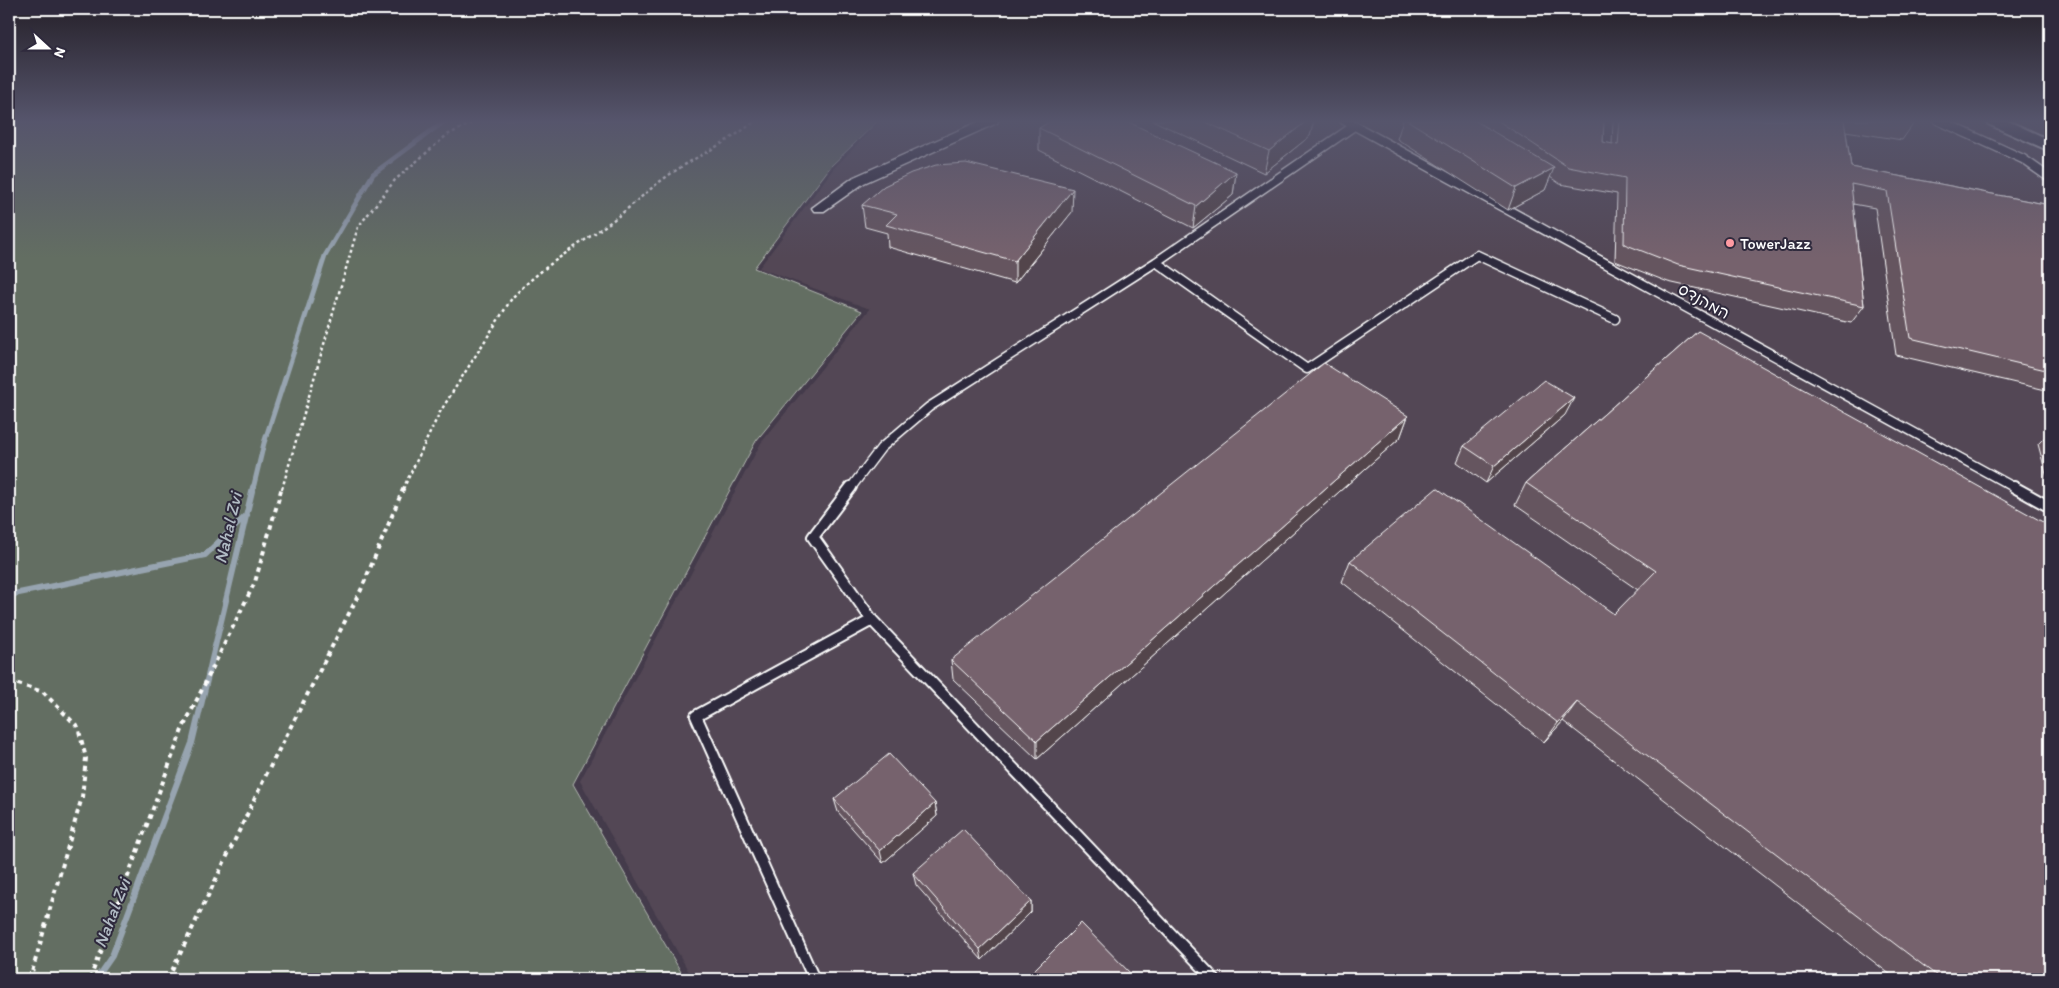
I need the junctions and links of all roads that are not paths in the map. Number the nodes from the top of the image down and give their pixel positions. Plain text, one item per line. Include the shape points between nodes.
1 (890, 166) edge
2 (1296, 166) edge
3 (1427, 166) edge
4 (2033, 166) edge
5 (2050, 178) edge
6 (819, 208) dead end
7 (1156, 262) junction
8 (1615, 319) dead end
9 (2050, 507) edge
10 (872, 620) junction
11 (814, 979) edge
12 (1214, 979) edge

1 - 6 street via 859,180
2 - 7 lane
3 - 9 lane, המהנדס
4 - 5 lane
7 - 8 lane via 1306,369 1477,255
7 - 10 lane via 929,407 881,448 812,537
10 - 11 lane via 696,716
10 - 12 lane

